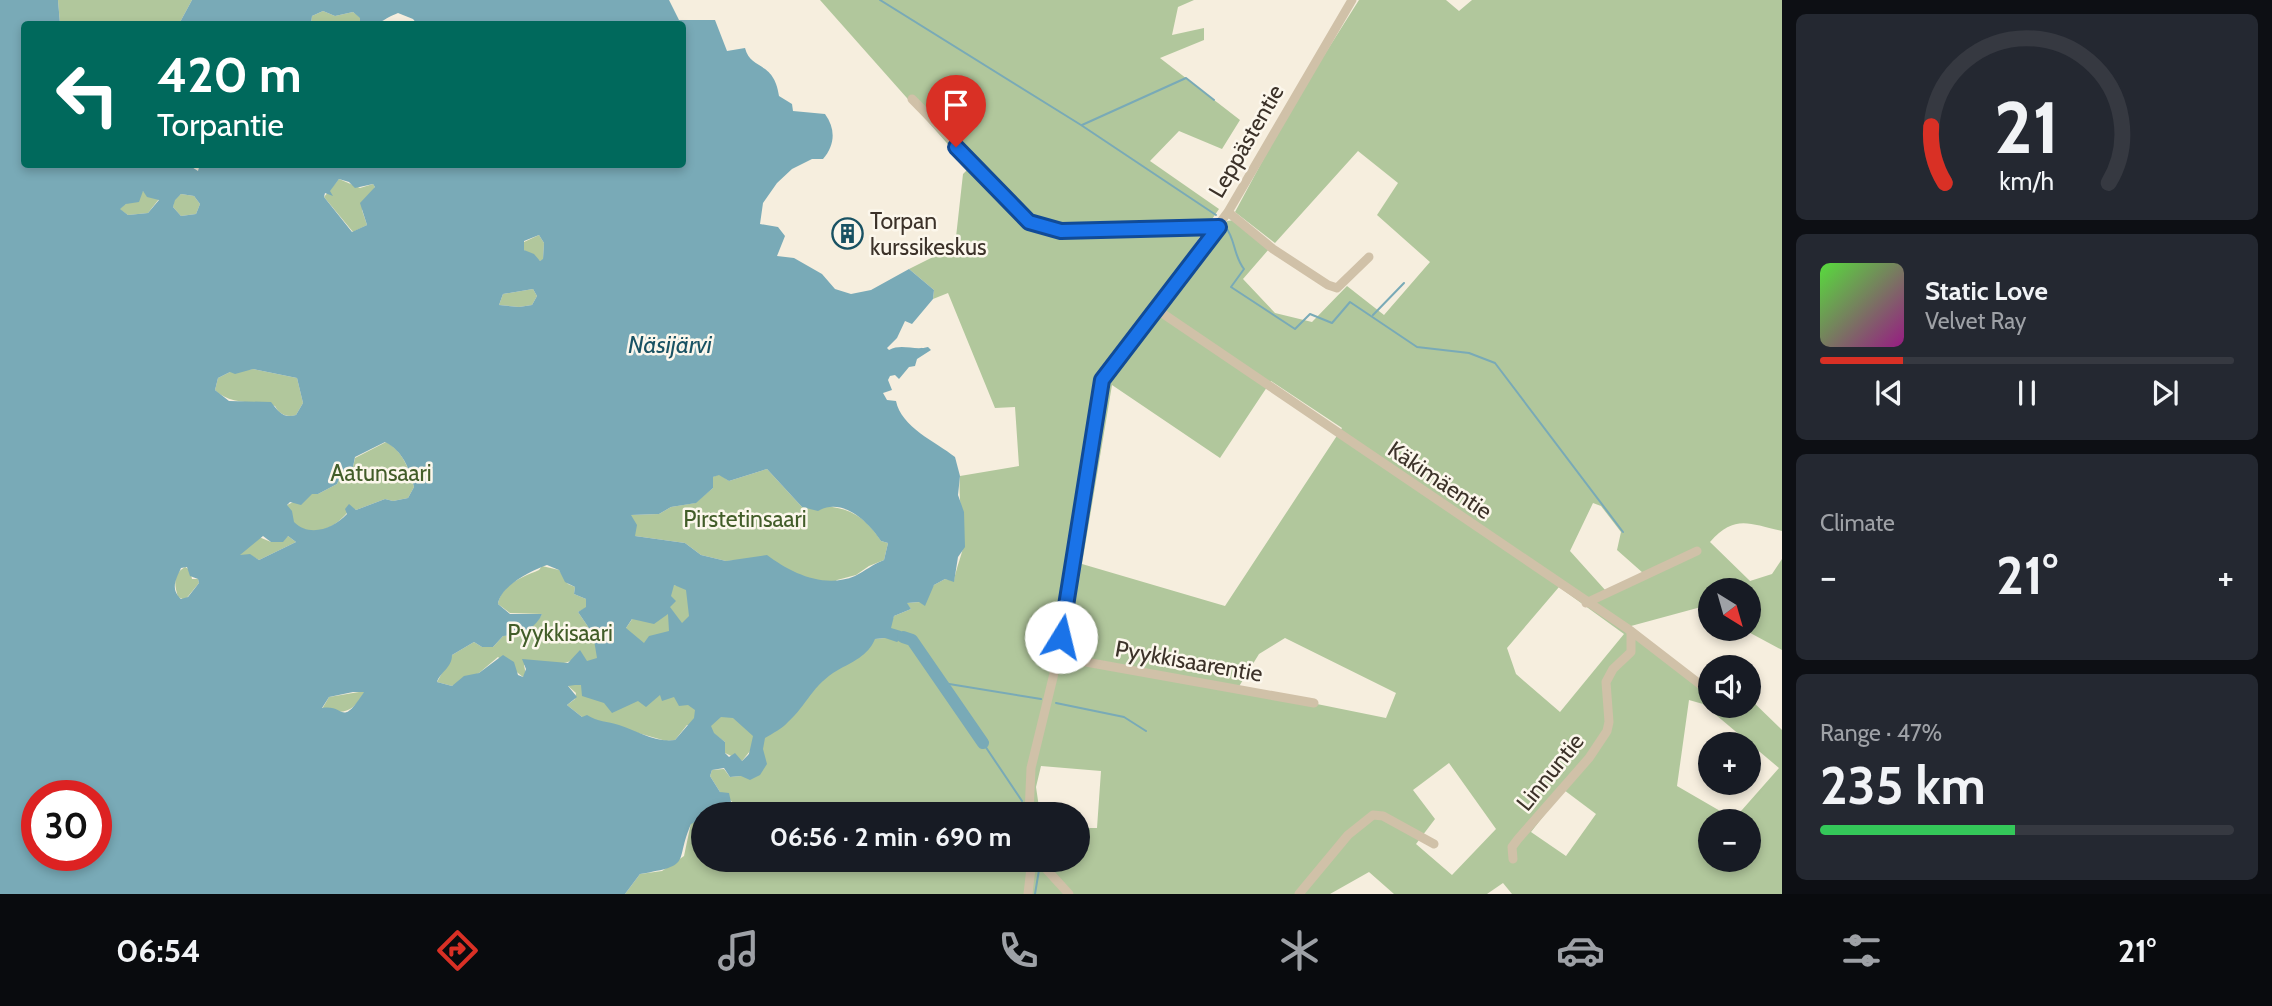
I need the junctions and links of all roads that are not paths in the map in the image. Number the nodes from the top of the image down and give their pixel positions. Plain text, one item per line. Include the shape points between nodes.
1 (1352, 0) edge
2 (912, 99) dead end
3 (1228, 212) junction
4 (1219, 227) junction
5 (1369, 257) dead end
6 (1156, 309) junction
7 (1697, 551) dead end
8 (1586, 603) junction
9 (1631, 631) junction
10 (1058, 657) junction
11 (1698, 683) edge
12 (1314, 703) dead end
13 (1030, 802) edge
14 (1434, 844) dead end
15 (1513, 859) dead end
16 (1032, 872) edge
17 (1047, 872) edge
18 (1028, 894) edge
19 (1069, 894) edge
20 (1299, 894) edge

1 - 3 street, Leppästentie
2 - 4 street via 1036,226 1061,231
3 - 4 street, Leppästentie
3 - 5 street via 1273,249 1337,288
4 - 6 street, Leppästentie
6 - 8 street, Käkimäentie
6 - 10 street, Leppästentie via 1102,380
7 - 8 street
8 - 9 street, Käkimäentie
9 - 11 street, Käkimäentie
9 - 15 street, Linnuntie via 1631,652 1606,682 1607,731 1590,758 1512,847
10 - 12 street, Pyykkisaarentie
10 - 13 street, Leppästentie via 1031,768
14 - 20 street via 1373,815 1348,835
16 - 18 street
17 - 19 street

